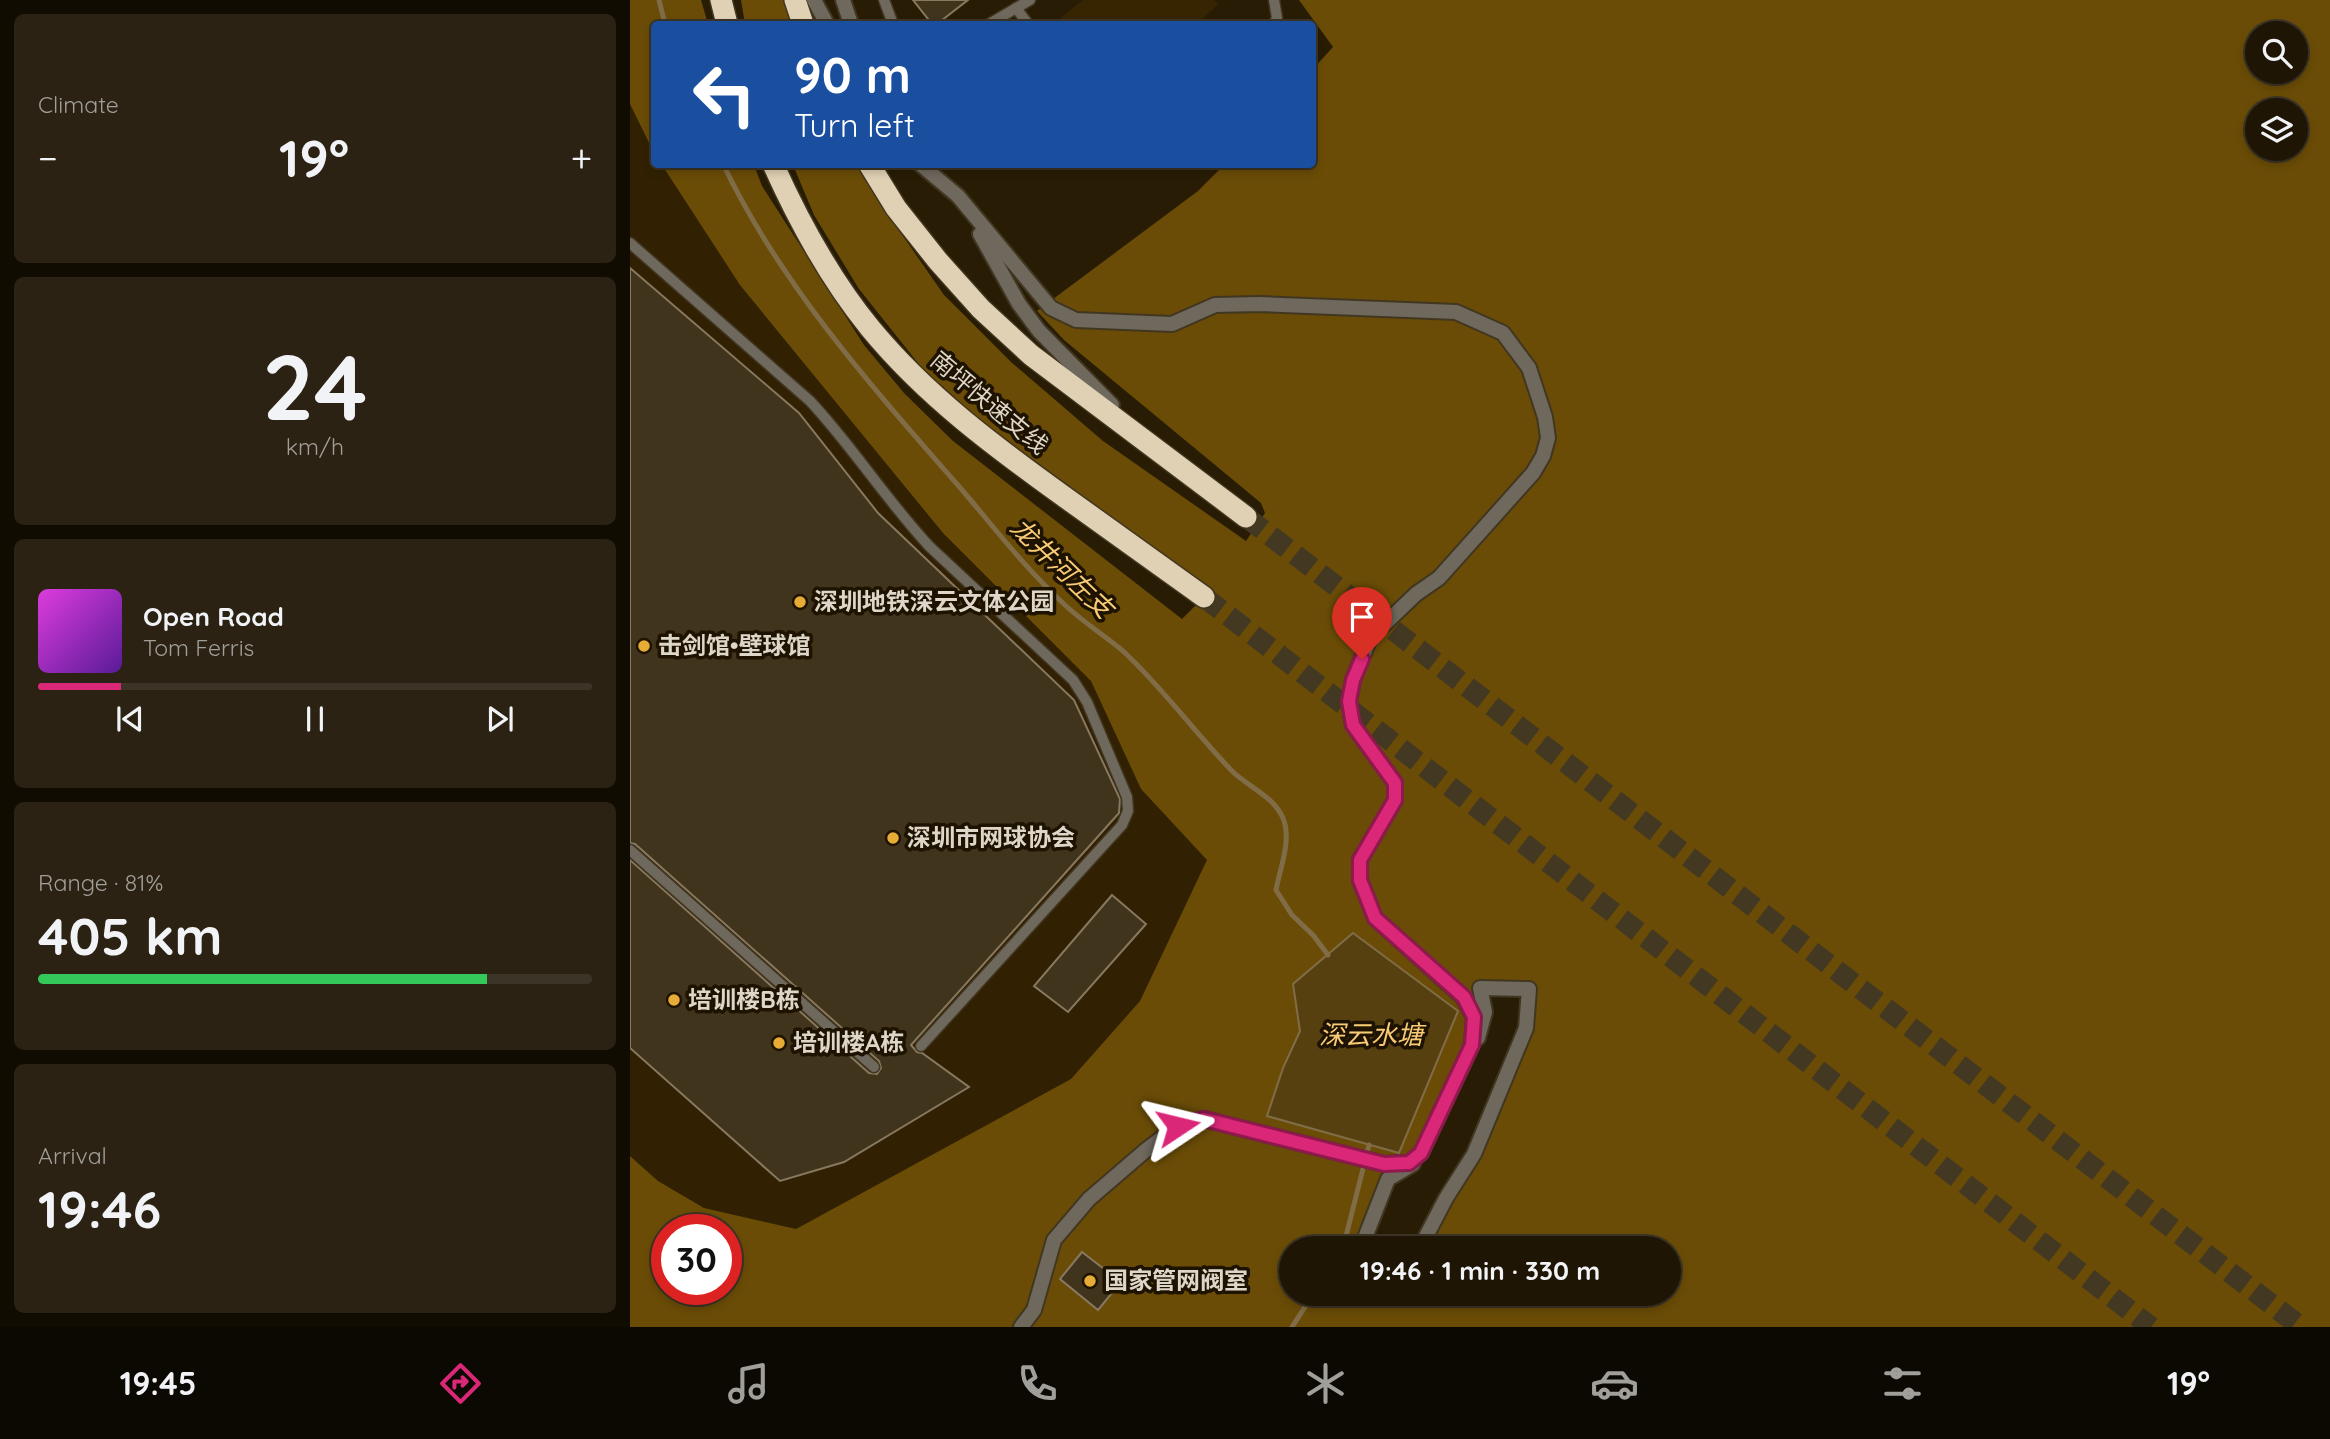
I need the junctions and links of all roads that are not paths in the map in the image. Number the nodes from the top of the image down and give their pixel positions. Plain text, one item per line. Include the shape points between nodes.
1 (721, 0) edge
2 (795, 0) edge
3 (814, 0) edge
4 (843, 0) edge
5 (884, 0) edge
6 (1030, 0) edge
7 (1273, 0) edge
8 (1016, 8) junction
9 (726, 21) edge
10 (802, 21) edge
11 (825, 21) edge
12 (849, 21) edge
13 (891, 21) edge
14 (994, 21) edge
15 (1026, 21) edge
16 (1276, 21) edge
17 (775, 168) edge
18 (872, 168) edge
19 (925, 168) edge
20 (958, 196) junction
21 (630, 243) edge
22 (1150, 443) junction
23 (1246, 517) tunnel mouth
24 (1204, 597) tunnel mouth
25 (630, 850) edge
26 (921, 1046) dead end
27 (874, 1067) dead end
28 (1367, 1236) edge
29 (1426, 1236) edge
30 (1021, 1327) edge

1 - 9 highway
2 - 10 highway
3 - 11 street
4 - 12 street
5 - 13 lane
6 - 8 lane
7 - 16 lane
8 - 14 lane
8 - 15 lane
17 - 24 highway, 南坪快速支线 via 830,272 912,374 961,420
18 - 22 highway via 904,219 981,309 1031,355
19 - 20 street
20 - 22 street via 1039,331
20 - 30 street via 1051,309 1076,320 1172,324 1215,305 1260,304 1456,312 1503,333 1530,368 1548,438 1533,473 1439,578 1370,638 1349,701 1353,725 1395,783 1395,800 1360,860 1360,880 1375,918 1464,997 1474,1017 1472,1045 1421,1153 1409,1163 1384,1164 1204,1119 1178,1126 1089,1199 1054,1240 1034,1310
21 - 26 lane via 810,401 913,529 1073,680 1127,797 1122,825
22 - 23 highway
25 - 27 lane
28 - 29 street via 1388,1179 1419,1160 1476,1045 1485,1012 1480,989 1529,989 1526,1028 1474,1154

